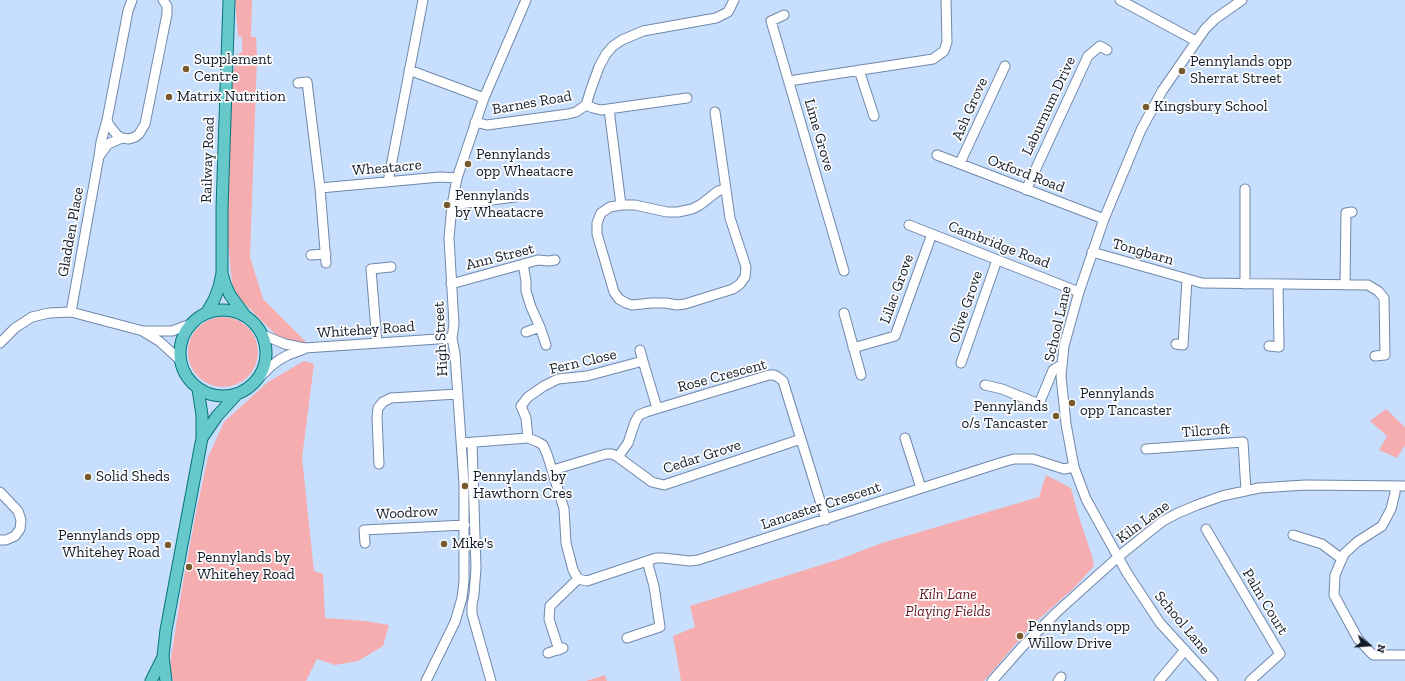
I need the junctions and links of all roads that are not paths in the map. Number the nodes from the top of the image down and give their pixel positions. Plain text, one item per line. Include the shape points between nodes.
1 (132, 0) edge
2 (163, 0) edge
3 (229, 0) edge
4 (423, 0) edge
5 (526, 0) edge
6 (734, 0) edge
7 (946, 0) edge
8 (1120, 0) edge
9 (1242, 0) edge
10 (784, 15) dead end
11 (1196, 41) junction
12 (1107, 50) dead end
13 (1005, 66) dead end
14 (409, 70) junction
15 (860, 70) junction
16 (789, 81) junction
17 (298, 83) dead end
18 (484, 98) junction
19 (687, 98) dead end
20 (586, 105) junction
21 (609, 109) junction
22 (715, 112) dead end
23 (874, 116) dead end
24 (107, 120) junction
25 (475, 122) junction
26 (122, 138) junction
27 (937, 155) dead end
28 (99, 156) junction
29 (960, 164) junction
30 (457, 178) junction
31 (388, 182) junction
32 (320, 188) junction
33 (1245, 189) dead end
34 (725, 190) junction
35 (1026, 190) junction
36 (515, 197) dead end
37 (452, 205) junction
38 (620, 205) junction
39 (1352, 212) dead end
40 (1104, 219) junction
41 (909, 224) dead end
42 (932, 234) junction
43 (1092, 252) junction
44 (311, 255) dead end
45 (555, 260) dead end
46 (997, 260) junction
47 (523, 264) junction
48 (392, 267) dead end
49 (844, 271) dead end
50 (222, 273) junction
51 (1187, 279) junction
52 (451, 284) junction
53 (1245, 284) junction
54 (1278, 284) junction
55 (1345, 285) junction
56 (1079, 292) junction
57 (71, 312) junction
58 (207, 312) junction
59 (844, 312) dead end
60 (246, 316) junction
61 (190, 324) junction
62 (540, 327) junction
63 (143, 331) junction
64 (526, 332) dead end
65 (263, 335) junction
66 (452, 338) junction
67 (378, 342) junction
68 (0, 343) edge
69 (1176, 344) dead end
70 (546, 345) dead end
71 (1269, 346) dead end
72 (305, 348) junction
73 (853, 348) junction
74 (640, 350) dead end
75 (1375, 356) dead end
76 (180, 360) junction
77 (643, 362) junction
78 (961, 363) dead end
79 (1062, 365) junction
80 (861, 375) dead end
81 (257, 380) junction
82 (986, 385) dead end
83 (198, 389) junction
84 (237, 394) junction
85 (458, 394) junction
86 (657, 408) junction
87 (202, 438) junction
88 (528, 438) junction
89 (801, 438) junction
90 (905, 438) dead end
91 (472, 442) junction
92 (462, 443) junction
93 (1146, 449) dead end
94 (618, 457) junction
95 (379, 464) dead end
96 (1074, 467) junction
97 (553, 470) junction
98 (1395, 486) junction
99 (1405, 486) edge
100 (921, 488) junction
101 (1246, 491) junction
102 (0, 492) edge
103 (826, 520) junction
104 (465, 525) junction
105 (1206, 529) dead end
106 (1293, 535) dead end
107 (0, 540) edge
108 (365, 543) dead end
109 (1118, 557) junction
110 (1342, 559) junction
111 (647, 560) junction
112 (578, 579) junction
113 (627, 638) dead end
114 (1185, 650) junction
115 (548, 653) dead end
116 (1405, 655) edge
117 (163, 656) junction
118 (995, 680) edge
119 (151, 681) edge
120 (166, 681) edge
121 (426, 681) edge
122 (491, 681) edge
123 (1159, 681) edge
124 (1213, 681) edge
125 (1250, 681) edge

1 - 24 street, Gladden Place
2 - 26 street via 167,6 167,14 145,124 143,130 135,137
3 - 50 main road, Railway Road
4 - 14 street
5 - 18 street, High Street
6 - 20 street via 728,12 716,18 643,31 622,40 606,54
7 - 15 street via 947,42 938,57
8 - 11 street
9 - 11 street, School Lane via 1215,19
10 - 16 street, Lime Grove via 771,21
11 - 40 street, School Lane via 1155,102
12 - 35 street, Laburnum Drive via 1100,46 1088,56
13 - 29 street, Ash Grove
14 - 18 street
14 - 31 street
15 - 16 street
15 - 23 street
16 - 49 street, Lime Grove
17 - 32 street via 307,82
18 - 25 street, High Street
19 - 21 street, Barnes Road
20 - 21 street, Barnes Road via 601,110
20 - 25 street, Barnes Road via 568,114 487,125
21 - 38 street
22 - 34 street
24 - 26 street via 112,131
24 - 28 street, Gladden Place
25 - 30 street, High Street
26 - 28 street via 108,144
27 - 29 street, Oxford Road
28 - 57 street, Gladden Place
29 - 35 street, Oxford Road
30 - 31 street, Wheatacre
30 - 37 street, High Street
31 - 32 street, Wheatacre
32 - 44 street via 326,258
33 - 53 street
34 - 38 street via 718,191 692,209 678,212
34 - 38 street via 730,218 746,266 745,277 733,290 685,304 632,305 619,299 614,292 597,234 597,223 601,213 610,207
35 - 40 street, Oxford Road
36 - 37 street
37 - 52 street, High Street via 449,238
39 - 55 street via 1346,213
40 - 43 street, School Lane
41 - 42 street, Cambridge Road
42 - 46 street, Cambridge Road
42 - 73 street, Lilac Grove via 895,336
43 - 51 street, Tongbarn
43 - 56 street, School Lane
45 - 47 street, Ann Street via 538,260
46 - 56 street, Cambridge Road
46 - 78 street, Olive Grove
47 - 52 street, Ann Street
47 - 62 street via 526,291
48 - 67 street via 371,269
50 - 58 main road, Railway Road via 219,288
50 - 60 main road, Railway Road via 230,295
51 - 53 street, Tongbarn via 1202,283
51 - 69 street, Tongbarn via 1183,345
52 - 66 street, High Street via 454,324
53 - 54 street, Tongbarn
54 - 55 street, Tongbarn
54 - 71 street via 1279,347
55 - 75 street, Tongbarn via 1368,285 1384,298 1385,355
56 - 79 street, School Lane via 1065,341
57 - 63 street
57 - 68 street via 32,317 15,328
58 - 60 main road via 233,310
58 - 61 main road
59 - 73 street
60 - 65 main road via 256,324
61 - 63 street via 172,331
61 - 76 main road via 183,335
62 - 64 street
62 - 70 street
63 - 76 street
65 - 72 street via 285,344
65 - 81 main road via 266,359
66 - 67 street, Whitehey Road
66 - 85 street, High Street via 456,354
67 - 72 street, Whitehey Road
72 - 81 street via 279,360
73 - 80 street
74 - 77 street
76 - 83 main road via 184,372
77 - 86 street
77 - 88 street, Fern Close via 587,376 558,379 544,386 528,397 521,406 526,418
79 - 82 street via 1053,370 1039,404
79 - 96 street, School Lane via 1062,394
81 - 84 main road
83 - 84 main road via 217,396
83 - 87 main road
84 - 87 main road
85 - 92 street, High Street
85 - 95 street via 391,398 383,402 376,417
86 - 89 street, Rose Crescent via 774,375 782,381
86 - 94 street, Rose Crescent via 639,415 628,443
87 - 117 main road
88 - 91 street
88 - 97 street via 543,445
89 - 94 street, Cedar Grove via 664,485 652,482
89 - 103 street, Rose Crescent
90 - 100 street
91 - 92 street
91 - 122 street via 476,568 472,614
92 - 104 street, High Street
93 - 101 street, Tilcroft via 1243,442
94 - 97 street via 606,454
96 - 100 street, Lancaster Crescent via 1064,469 1033,459 1014,460
96 - 109 street, School Lane via 1086,499
97 - 112 street via 564,509 565,536 573,570
98 - 99 street, Kiln Lane
98 - 101 street, Kiln Lane via 1305,485
98 - 110 street via 1392,509 1382,526 1357,542
100 - 103 street, Lancaster Crescent
101 - 109 street, Kiln Lane via 1197,504 1178,513 1158,525
102 - 107 street via 18,511 21,520 20,529 15,536
103 - 111 street, Lancaster Crescent via 694,561 663,558
104 - 108 street, Woodrow via 364,530
104 - 121 street, High Street via 464,581 460,606 448,638
105 - 125 street, Palm Court via 1280,654
106 - 110 street via 1322,544
109 - 114 street, School Lane via 1160,622
109 - 118 street, Kiln Lane via 1040,629
110 - 116 street via 1334,575 1334,595 1358,639 1373,655
111 - 112 street, Lancaster Crescent via 587,582
111 - 113 street via 660,627
112 - 115 street via 550,606 549,619 562,649
114 - 123 street
114 - 124 street, School Lane
117 - 119 main road
117 - 120 main road

